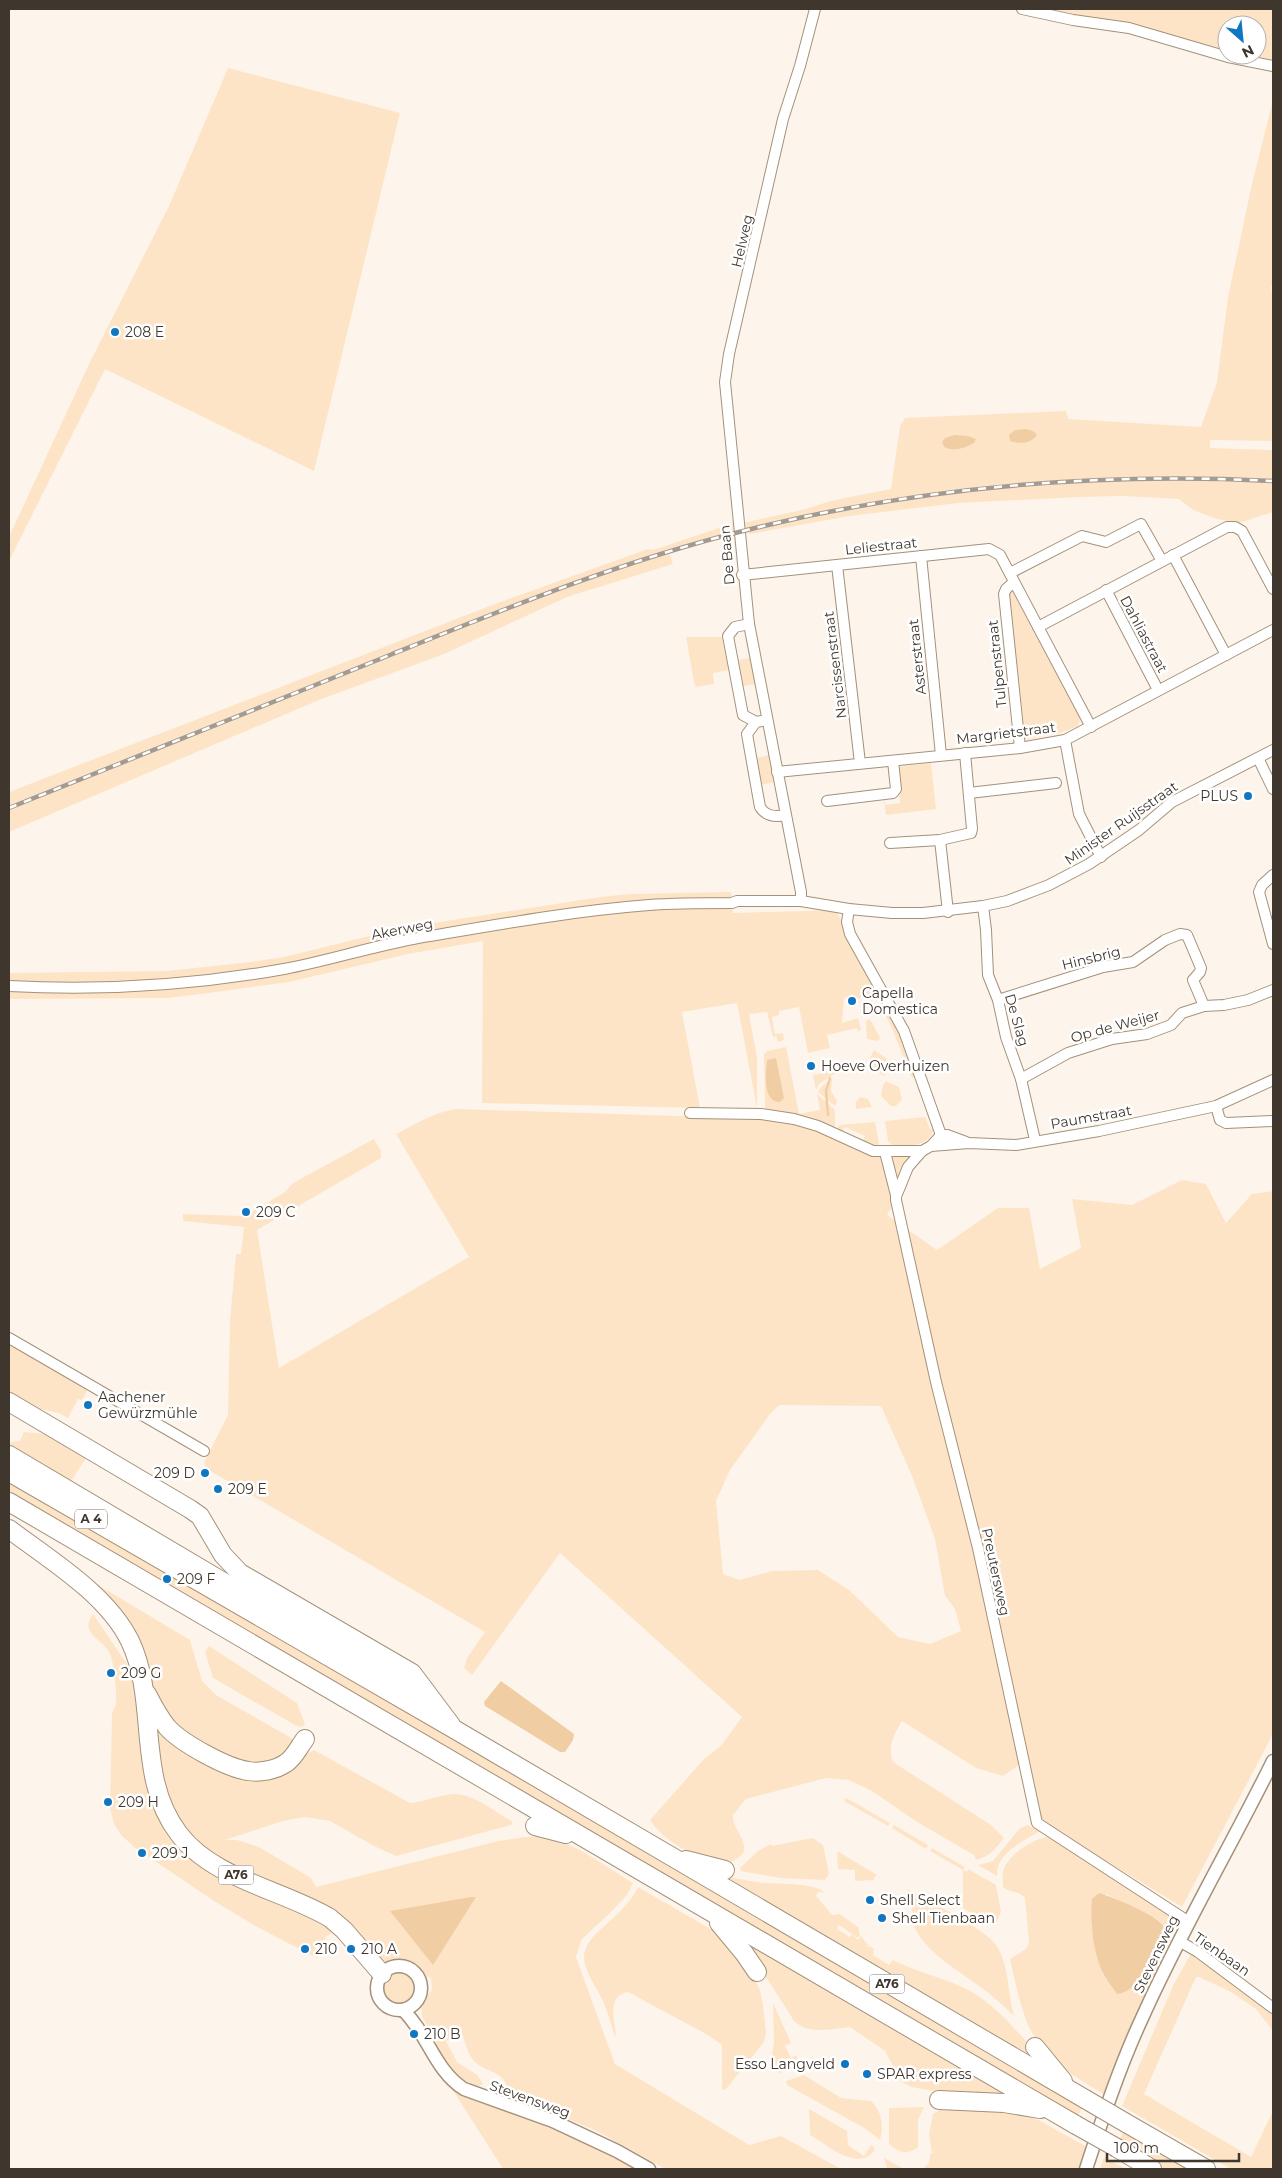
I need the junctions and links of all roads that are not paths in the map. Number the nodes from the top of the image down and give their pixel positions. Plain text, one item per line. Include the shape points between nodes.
1 (815, 9) edge
2 (1022, 9) edge
3 (1273, 66) edge
4 (734, 483) joint
5 (1173, 555) junction
6 (921, 556) junction
7 (1162, 561) junction
8 (837, 564) junction
9 (742, 575) junction
10 (1012, 578) junction
11 (1273, 589) edge
12 (1106, 590) junction
13 (749, 624) junction
14 (1038, 627) junction
15 (1273, 630) edge
16 (1226, 655) junction
17 (1158, 690) junction
18 (767, 720) junction
19 (756, 722) junction
20 (1091, 727) junction
21 (1065, 740) junction
22 (1020, 748) junction
23 (1273, 750) edge
24 (964, 753) junction
25 (941, 755) junction
26 (1258, 758) junction
27 (893, 761) junction
28 (860, 763) junction
29 (777, 772) junction
30 (1056, 783) dead end
31 (1273, 789) edge
32 (969, 793) junction
33 (827, 802) dead end
34 (786, 815) junction
35 (940, 840) junction
36 (890, 843) dead end
37 (1101, 857) junction
38 (1273, 875) edge
39 (801, 901) junction
40 (983, 906) junction
41 (849, 909) junction
42 (948, 912) junction
43 (1273, 944) edge
44 (9, 986) edge
45 (1273, 990) edge
46 (998, 1000) junction
47 (1204, 1006) junction
48 (1020, 1079) junction
49 (1273, 1080) edge
50 (1216, 1106) junction
51 (690, 1113) dead end
52 (1273, 1121) edge
53 (941, 1135) junction
54 (1035, 1140) junction
55 (969, 1143) junction
56 (927, 1148) junction
57 (884, 1152) junction
58 (896, 1195) junction
59 (9, 1338) edge
60 (9, 1402) edge
61 (204, 1450) dead end
62 (9, 1455) edge
63 (9, 1472) edge
64 (9, 1502) edge
65 (9, 1529) edge
66 (177, 1561) junction
67 (159, 1590) joint
68 (142, 1682) junction
69 (432, 1698) junction
70 (454, 1729) junction
71 (305, 1739) dead end
72 (1273, 1761) edge
73 (535, 1826) dead end
74 (584, 1838) junction
75 (664, 1854) junction
76 (724, 1870) dead end
77 (709, 1911) junction
78 (1189, 1922) junction
79 (1179, 1942) junction
80 (757, 1972) dead end
81 (382, 1974) junction
82 (415, 2004) junction
83 (1273, 2008) edge
84 (403, 2010) junction
85 (423, 2034) junction
86 (1035, 2047) dead end
87 (1078, 2095) junction
88 (939, 2100) dead end
89 (1052, 2112) junction
90 (649, 2169) edge
91 (1086, 2169) edge
92 (1152, 2169) edge
93 (1206, 2169) edge

1 - 4 street, Helweg via 783,119 726,372 725,399
2 - 3 street via 1129,28 1228,57
4 - 9 street, De Baan
5 - 7 street
5 - 11 street via 1227,527 1235,527 1242,531
5 - 16 street
6 - 8 street, Leliestraat
6 - 10 street, Leliestraat via 989,549 1000,555
6 - 25 street, Asterstraat
7 - 10 street via 1141,524 1106,542 1082,536
7 - 12 street
8 - 9 street, Leliestraat
8 - 28 street, Narcissenstraat
9 - 13 street, De Baan
10 - 14 street
10 - 22 street, Tulpenstraat via 1004,594
12 - 14 street
12 - 17 street, Dahliastraat
13 - 18 street, De Baan
13 - 19 street via 735,627 728,636 743,714
14 - 20 street
15 - 16 street, Margrietstraat
16 - 17 street, Margrietstraat
17 - 20 street, Margrietstraat
18 - 19 street
18 - 29 street, De Baan
19 - 34 street via 747,737 760,807 771,816
20 - 21 street, Margrietstraat
21 - 22 street, Margrietstraat
21 - 37 street via 1079,814
22 - 24 street, Margrietstraat
23 - 26 street, Minister Ruijsstraat
24 - 25 street, Margrietstraat
24 - 32 street
25 - 27 street, Margrietstraat
26 - 31 street
26 - 37 street, Minister Ruijsstraat via 1172,802
27 - 28 street, Margrietstraat
27 - 33 street via 896,789 893,793
28 - 29 street, Margrietstraat
29 - 34 street, De Baan
30 - 32 street
32 - 35 street via 970,833
34 - 39 street, De Baan
35 - 36 street
35 - 42 street
37 - 40 street, Minister Ruijsstraat via 1048,885
38 - 43 street via 1259,892
39 - 41 street, Minister Ruijsstraat
39 - 44 street, Akerweg via 658,904 583,912 412,940 283,969 189,982 48,988
40 - 42 street, Minister Ruijsstraat
40 - 46 street, De Slag via 988,975
41 - 42 street, Minister Ruijsstraat via 892,913
41 - 53 street via 847,922 850,934 904,1031
45 - 47 street, Op de Weijer via 1248,1000
46 - 47 street, Hinsbrig via 1104,967 1133,962 1165,940 1187,934 1201,968 1193,980
46 - 48 street, De Slag
47 - 48 street, Op de Weijer via 1182,1013 1170,1025 1147,1034 1112,1039 1068,1053
48 - 54 street, De Slag
49 - 50 street, Paumstraat
50 - 52 street via 1220,1120 1226,1123
50 - 54 street, Paumstraat via 1082,1134
51 - 57 street, Paumstraat via 794,1118 867,1150
53 - 55 street, Paumstraat
53 - 56 street
54 - 55 street, Paumstraat via 1006,1145
55 - 56 street, Paumstraat
56 - 57 street, Paumstraat
56 - 58 street via 905,1173
57 - 58 street, Preutersweg
58 - 78 street, Preutersweg via 936,1382 978,1548 1037,1824
59 - 61 street
60 - 69 highway, A76 via 200,1516 223,1554 240,1573 412,1673
62 - 66 highway
63 - 66 highway, A 4
64 - 67 highway, A 4
65 - 68 highway, A76 via 113,1614 130,1641
66 - 69 highway, A76
66 - 70 highway, A76
67 - 74 highway, A76
68 - 71 highway, A76 via 160,1717 178,1737 240,1769 258,1772 279,1767 290,1759
68 - 81 highway, A76 via 155,1781 168,1818 179,1834 203,1858 330,1918
69 - 70 highway, A76
70 - 75 highway, A76
72 - 78 street, Stevensweg
73 - 74 highway, A76
74 - 77 highway, A76
75 - 76 highway, A76
75 - 87 highway, A76
77 - 80 highway, A76
77 - 89 highway, A76
78 - 79 street, Stevensweg
79 - 83 street, Tienbaan via 1198,1952
79 - 91 street, Stevensweg via 1132,2040
81 - 82 street via 401,1966 414,1972 421,1986
81 - 84 street via 376,1988 380,2000 390,2009
82 - 84 street
82 - 85 street, Stevensweg
84 - 85 street, Stevensweg
85 - 90 street, Stevensweg via 445,2074 464,2090 553,2121
86 - 87 highway, A76
87 - 93 highway, A76, bridge
88 - 89 highway, A76 via 1004,2103
89 - 92 highway, A76, bridge

